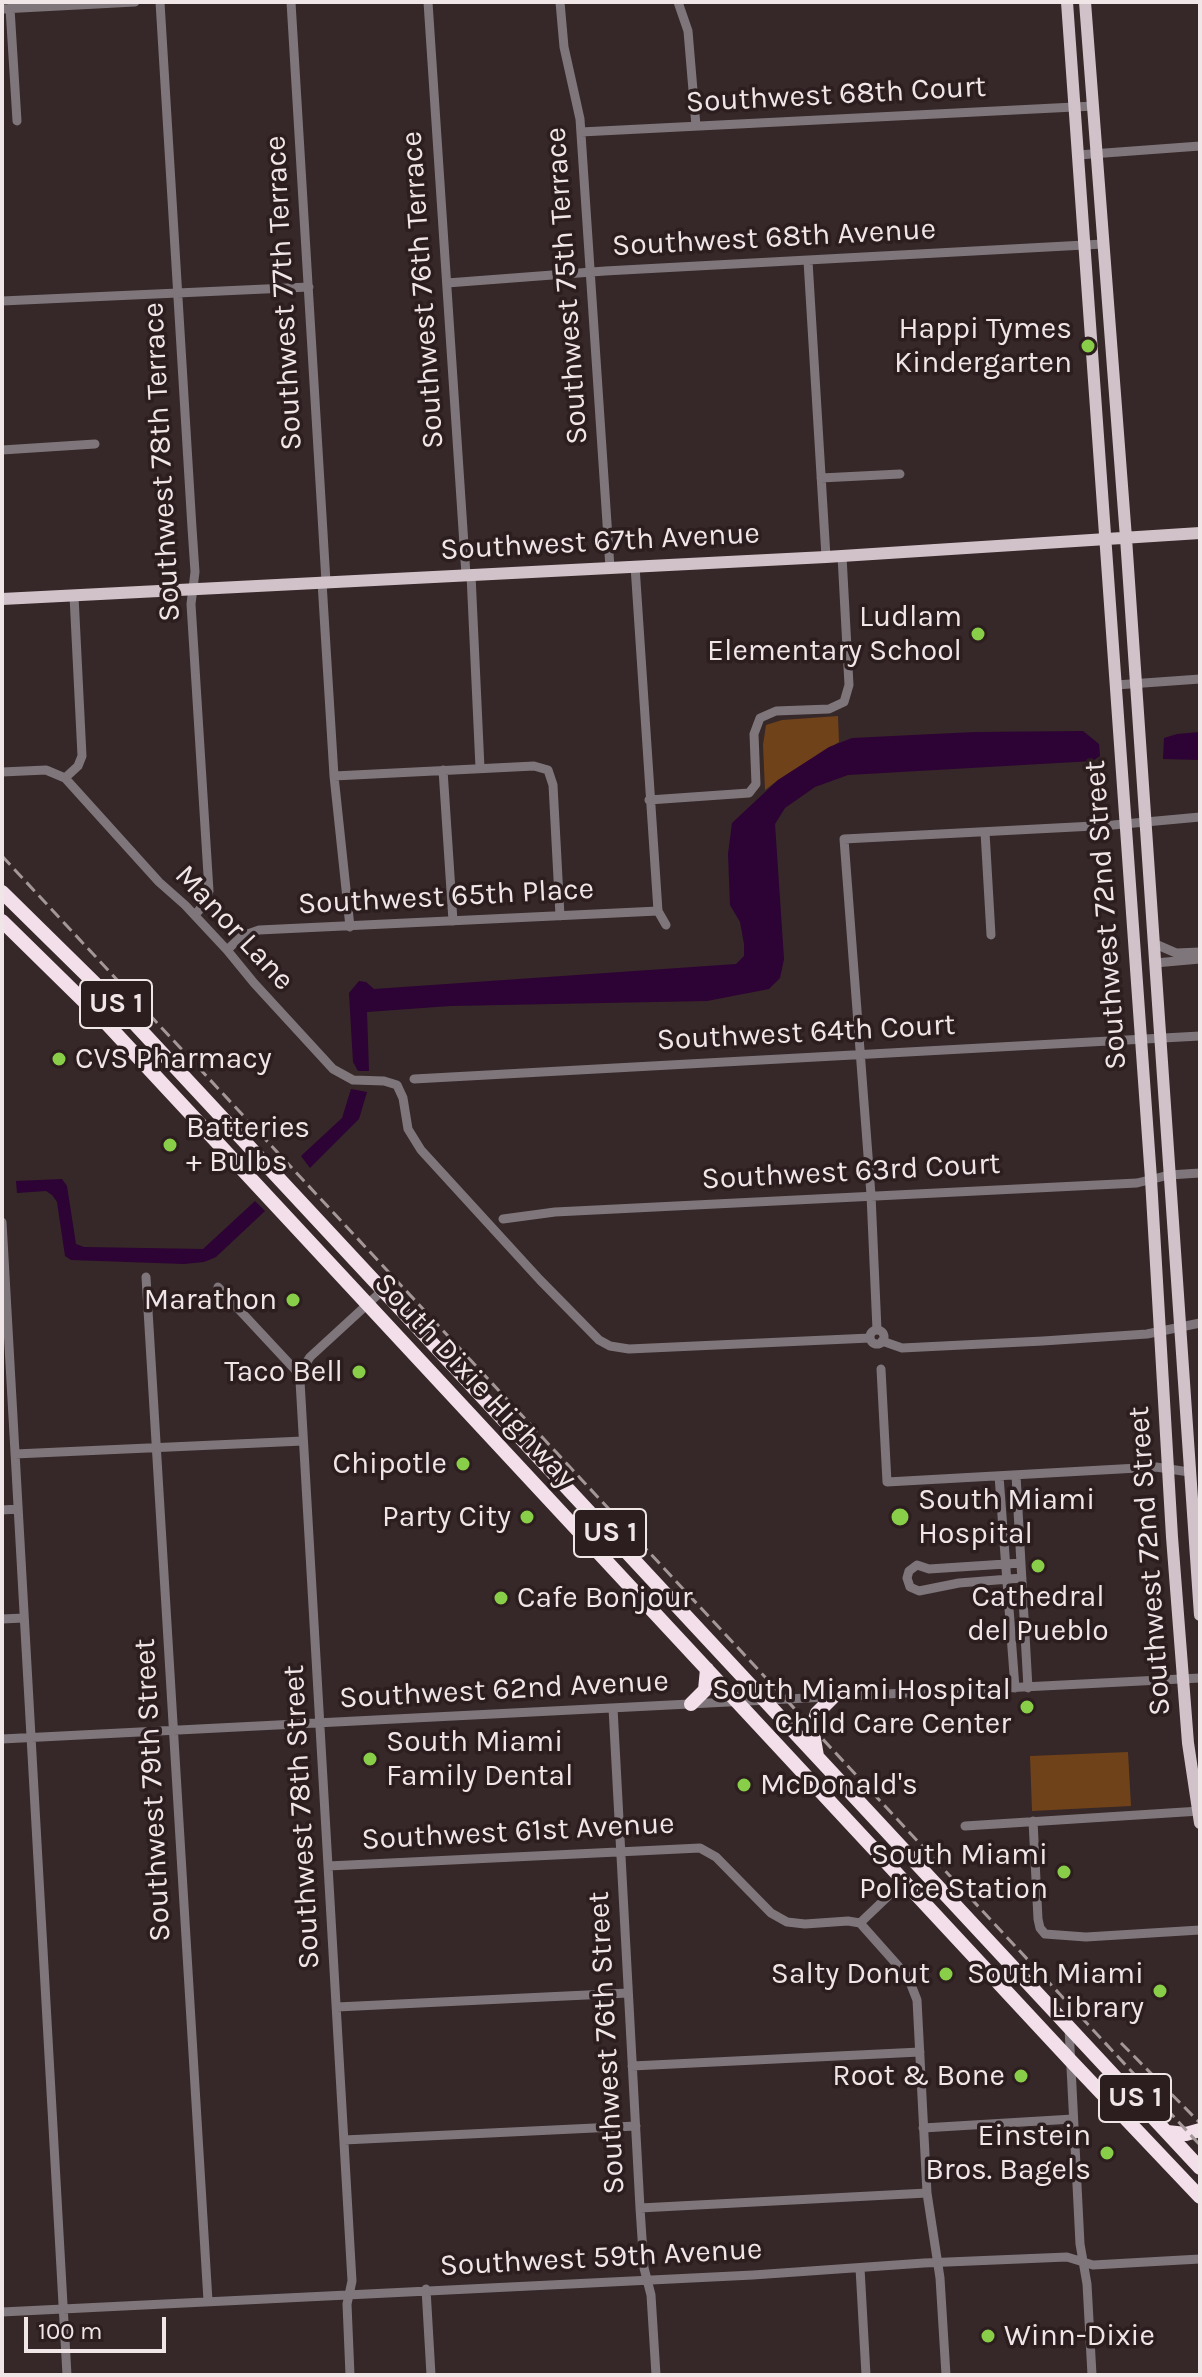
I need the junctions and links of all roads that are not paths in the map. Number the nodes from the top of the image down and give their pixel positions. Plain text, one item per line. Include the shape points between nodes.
1 (135, 2) edge
2 (160, 2) edge
3 (291, 2) edge
4 (428, 2) edge
5 (560, 2) edge
6 (678, 2) edge
7 (1067, 2) edge
8 (1085, 2) edge
9 (6, 9) edge
10 (1094, 106) junction
11 (1075, 107) junction
12 (17, 121) dead end
13 (696, 126) junction
14 (581, 132) junction
15 (1200, 146) edge
16 (1097, 154) junction
17 (1078, 155) junction
18 (1103, 244) junction
19 (1085, 245) junction
20 (808, 261) junction
21 (590, 272) junction
22 (447, 283) junction
23 (309, 287) junction
24 (178, 293) junction
25 (2, 301) edge
26 (95, 444) dead end
27 (2, 450) edge
28 (900, 474) dead end
29 (821, 478) junction
30 (1200, 533) edge
31 (1126, 538) junction
32 (1107, 539) junction
33 (842, 556) junction
34 (826, 557) junction
35 (635, 566) junction
36 (610, 568) junction
37 (468, 575) junction
38 (324, 582) junction
39 (193, 590) junction
40 (74, 596) junction
41 (2, 599) edge
42 (1200, 679) edge
43 (1135, 684) junction
44 (1116, 685) junction
45 (480, 768) junction
46 (443, 770) junction
47 (2, 772) edge
48 (334, 776) junction
49 (65, 778) junction
50 (649, 800) junction
51 (1200, 817) edge
52 (1145, 822) junction
53 (1126, 823) junction
54 (985, 832) junction
55 (2, 892) edge
56 (658, 911) junction
57 (195, 915) junction
58 (560, 916) junction
59 (2, 921) edge
60 (453, 921) junction
61 (666, 925) dead end
62 (350, 927) junction
63 (991, 935) dead end
64 (1153, 943) junction
65 (227, 950) junction
66 (1200, 952) edge
67 (1200, 959) edge
68 (1155, 963) junction
69 (1200, 1036) edge
70 (1160, 1039) junction
71 (1141, 1040) junction
72 (860, 1054) junction
73 (414, 1079) dead end
74 (165, 1087) junction
75 (224, 1122) junction
76 (1200, 1173) edge
77 (1169, 1175) junction
78 (1151, 1179) junction
79 (871, 1195) junction
80 (503, 1219) dead end
81 (2, 1222) edge
82 (3, 1255) edge
83 (146, 1277) dead end
84 (218, 1287) dead end
85 (383, 1290) junction
86 (368, 1305) junction
87 (1200, 1323) edge
88 (1180, 1326) junction
89 (877, 1330) junction
90 (1161, 1331) junction
91 (870, 1338) junction
92 (882, 1341) junction
93 (881, 1369) dead end
94 (300, 1375) junction
95 (7, 1385) edge
96 (303, 1441) junction
97 (156, 1448) junction
98 (15, 1454) junction
99 (1167, 1467) junction
100 (1189, 1472) junction
101 (1016, 1475) junction
102 (999, 1476) junction
103 (18, 1509) junction
104 (2, 1510) edge
105 (1021, 1563) junction
106 (1006, 1564) junction
107 (929, 1569) junction
108 (1022, 1578) junction
109 (1007, 1579) junction
110 (928, 1589) junction
111 (1200, 1615) edge
112 (24, 1618) junction
113 (2, 1619) edge
114 (707, 1669) junction
115 (1200, 1678) edge
116 (1183, 1679) junction
117 (1015, 1688) junction
118 (1028, 1688) junction
119 (833, 1697) junction
120 (764, 1700) junction
121 (737, 1702) junction
122 (691, 1704) junction
123 (613, 1708) junction
124 (321, 1723) junction
125 (174, 1731) junction
126 (31, 1738) junction
127 (2, 1739) edge
128 (817, 1756) junction
129 (1199, 1815) edge
130 (1033, 1821) junction
131 (965, 1826) dead end
132 (903, 1850) junction
133 (620, 1851) junction
134 (328, 1866) junction
135 (904, 1881) junction
136 (940, 1889) junction
137 (860, 1923) junction
138 (1200, 1930) edge
139 (628, 1993) junction
140 (337, 2007) junction
141 (1069, 2028) junction
142 (920, 2052) junction
143 (1071, 2061) junction
144 (632, 2066) junction
145 (1073, 2119) junction
146 (636, 2126) junction
147 (923, 2128) junction
148 (1200, 2130) edge
149 (1167, 2132) junction
150 (344, 2140) junction
151 (1200, 2168) edge
152 (927, 2193) junction
153 (1200, 2197) edge
154 (640, 2208) junction
155 (1200, 2259) edge
156 (1083, 2261) junction
157 (938, 2263) junction
158 (860, 2268) junction
159 (647, 2280) junction
160 (426, 2289) junction
161 (349, 2294) junction
162 (208, 2301) junction
163 (64, 2308) junction
164 (2, 2312) edge
165 (67, 2375) edge
166 (350, 2375) edge
167 (431, 2375) edge
168 (656, 2375) edge
169 (866, 2375) edge
170 (946, 2375) edge
171 (1092, 2375) edge

1 - 9 street
2 - 24 street, Southwest 78th Terrace
3 - 23 street, Southwest 77th Terrace
4 - 22 street, Southwest 76th Terrace
5 - 14 street, Southwest 75th Terrace
6 - 13 street via 688,31
7 - 11 main road, Southwest 72nd Street
8 - 10 main road, Southwest 72nd Street
9 - 12 street
10 - 11 street, Southwest 68th Court
10 - 16 main road, Southwest 72nd Street
11 - 13 street, Southwest 68th Court
11 - 17 main road, Southwest 72nd Street
13 - 14 street, Southwest 68th Court
14 - 21 street, Southwest 75th Terrace
15 - 16 street
16 - 17 street
16 - 18 main road, Southwest 72nd Street
17 - 19 main road, Southwest 72nd Street
18 - 19 street, Southwest 68th Avenue
18 - 31 main road, Southwest 72nd Street
19 - 20 street, Southwest 68th Avenue
19 - 32 main road, Southwest 72nd Street
20 - 21 street, Southwest 68th Avenue
20 - 29 street
21 - 22 street, Southwest 68th Avenue
21 - 36 street, Southwest 75th Terrace
22 - 37 street, Southwest 76th Terrace
23 - 24 street
23 - 38 street, Southwest 77th Terrace
24 - 25 street
24 - 39 street, Southwest 78th Terrace
26 - 27 street
28 - 29 street
29 - 34 street
30 - 31 main road, Southwest 67th Avenue
31 - 32 main road, Southwest 67th Avenue
31 - 43 main road, Southwest 72nd Street
32 - 33 main road, Southwest 67th Avenue
32 - 44 main road, Southwest 72nd Street
33 - 34 main road, Southwest 67th Avenue
33 - 50 street via 849,685 842,705 776,711 760,718 754,728 756,781 751,791
34 - 35 main road, Southwest 67th Avenue
35 - 36 main road, Southwest 67th Avenue
35 - 50 street
36 - 37 main road, Southwest 67th Avenue
37 - 38 main road, Southwest 67th Avenue
37 - 45 street, Southwest 76th Terrace
38 - 39 main road, Southwest 67th Avenue
38 - 48 street, Southwest 77th Terrace
39 - 40 main road, Southwest 67th Avenue
39 - 57 street, Southwest 78th Terrace via 209,891
40 - 41 main road, Southwest 67th Avenue
40 - 49 street via 82,757
42 - 43 street
43 - 44 street
43 - 52 main road, Southwest 72nd Street
44 - 53 main road, Southwest 72nd Street
45 - 46 street
45 - 58 street via 548,770
46 - 48 street
46 - 60 street
47 - 49 street via 46,770
48 - 62 street, Southwest 77th Terrace
49 - 57 street, Manor Lane
50 - 56 street
51 - 52 street
52 - 53 street
52 - 64 main road, Southwest 72nd Street
53 - 54 street
53 - 71 main road, Southwest 72nd Street
54 - 63 street
54 - 72 street via 844,839
55 - 75 highway, South Dixie Highway / US 1 via 122,1010
56 - 58 street, Southwest 65th Place
56 - 61 street
57 - 65 street, Manor Lane
58 - 60 street, Southwest 65th Place
59 - 74 highway, South Dixie Highway / US 1
60 - 62 street, Southwest 65th Place
62 - 65 street, Southwest 65th Place via 253,931
64 - 66 street via 1176,953
64 - 68 main road, Southwest 72nd Street
65 - 91 street, Manor Lane via 333,1069 350,1079 399,1088 408,1129 421,1150 590,1333 610,1346
67 - 68 street
68 - 70 main road, Southwest 72nd Street
69 - 70 street, Southwest 64th Court
70 - 71 street, Southwest 64th Court
70 - 77 main road, Southwest 72nd Street
71 - 72 street, Southwest 64th Court
71 - 78 main road, Southwest 72nd Street
72 - 73 street, Southwest 64th Court
72 - 79 street
74 - 75 highway via 182,1087 210,1117
74 - 86 highway, South Dixie Highway / US 1
75 - 85 highway, South Dixie Highway / US 1
76 - 77 street, Southwest 63rd Court
77 - 78 street, Southwest 63rd Court
77 - 88 main road, Southwest 72nd Street
78 - 79 street, Southwest 63rd Court
78 - 90 main road, Southwest 72nd Street
79 - 80 street, Southwest 63rd Court via 544,1212
79 - 89 street
81 - 82 street
82 - 95 street
83 - 97 street, Southwest 79th Street
84 - 94 street
85 - 86 street
85 - 120 highway, South Dixie Highway / US 1
86 - 94 street via 310,1357
86 - 114 highway, South Dixie Highway / US 1
87 - 88 street
88 - 90 street
88 - 100 main road, Southwest 72nd Street
89 - 91 street
89 - 92 street via 883,1333
90 - 92 street via 907,1348
90 - 99 main road, Southwest 72nd Street
91 - 92 street via 875,1344
93 - 102 street via 887,1482
94 - 96 street, Southwest 78th Street
95 - 98 street
96 - 97 street
96 - 124 street, Southwest 78th Street
97 - 98 street
97 - 125 street, Southwest 79th Street
98 - 103 street
99 - 100 street
99 - 101 street
99 - 116 main road, Southwest 72nd Street
100 - 111 main road, Southwest 72nd Street
101 - 102 street
101 - 105 street
102 - 106 street
103 - 104 street
103 - 112 street
105 - 106 street
105 - 108 street
106 - 107 street
106 - 109 street
107 - 110 street via 933,1577
107 - 110 street via 915,1566 907,1578 915,1590
108 - 109 street
108 - 118 street
109 - 110 street
109 - 117 street
112 - 113 street
112 - 126 street
114 - 121 highway, South Dixie Highway / US 1
114 - 122 highway via 705,1690
115 - 116 street, Southwest 62nd Avenue
116 - 118 street, Southwest 62nd Avenue
116 - 129 main road, Southwest 72nd Street
117 - 118 street, Southwest 62nd Avenue
117 - 119 street, Southwest 62nd Avenue
119 - 120 street, Southwest 62nd Avenue
119 - 128 highway via 817,1713 812,1728
120 - 121 street, Southwest 62nd Avenue
120 - 128 highway, South Dixie Highway / US 1
121 - 122 street, Southwest 62nd Avenue
121 - 135 highway, South Dixie Highway / US 1
122 - 123 street, Southwest 62nd Avenue
123 - 124 street, Southwest 62nd Avenue
123 - 133 street, Southwest 76th Street
124 - 125 street, Southwest 62nd Avenue
124 - 134 street, Southwest 78th Street
125 - 126 street, Southwest 62nd Avenue
125 - 162 street, Southwest 79th Street
126 - 127 street, Southwest 62nd Avenue
126 - 163 street
128 - 132 highway, South Dixie Highway / US 1
129 - 130 street
130 - 131 street
130 - 138 street via 1040,1928 1048,1935
132 - 135 highway
132 - 136 highway, South Dixie Highway / US 1
133 - 134 street, Southwest 61st Avenue
133 - 137 street, Southwest 61st Avenue via 706,1849 780,1919
133 - 139 street, Southwest 76th Street
134 - 140 street, Southwest 78th Street
135 - 136 highway
135 - 137 street
135 - 143 highway, South Dixie Highway / US 1
136 - 141 highway, South Dixie Highway / US 1
137 - 142 street via 911,1984 919,2008
139 - 140 street
139 - 144 street, Southwest 76th Street
140 - 150 street, Southwest 78th Street
141 - 143 street
141 - 149 highway, South Dixie Highway / US 1
142 - 144 street
142 - 147 street
143 - 145 street
143 - 153 highway, South Dixie Highway / US 1
144 - 146 street, Southwest 76th Street
145 - 147 street
145 - 156 street
146 - 150 street
146 - 154 street, Southwest 76th Street
147 - 152 street
148 - 149 highway
149 - 151 highway, South Dixie Highway / US 1
150 - 161 street, Southwest 78th Street
152 - 154 street
152 - 157 street
154 - 159 street, Southwest 76th Street
155 - 156 street, Southwest 59th Avenue via 1093,2265
156 - 157 street, Southwest 59th Avenue via 1067,2257
156 - 171 street
157 - 158 street, Southwest 59th Avenue
157 - 170 street
158 - 159 street, Southwest 59th Avenue
158 - 169 street
159 - 160 street, Southwest 59th Avenue
159 - 168 street, Southwest 76th Street
160 - 161 street, Southwest 59th Avenue
160 - 167 street
161 - 162 street, Southwest 59th Avenue
161 - 166 street, Southwest 78th Street
162 - 163 street, Southwest 59th Avenue
163 - 164 street, Southwest 59th Avenue
163 - 165 street

